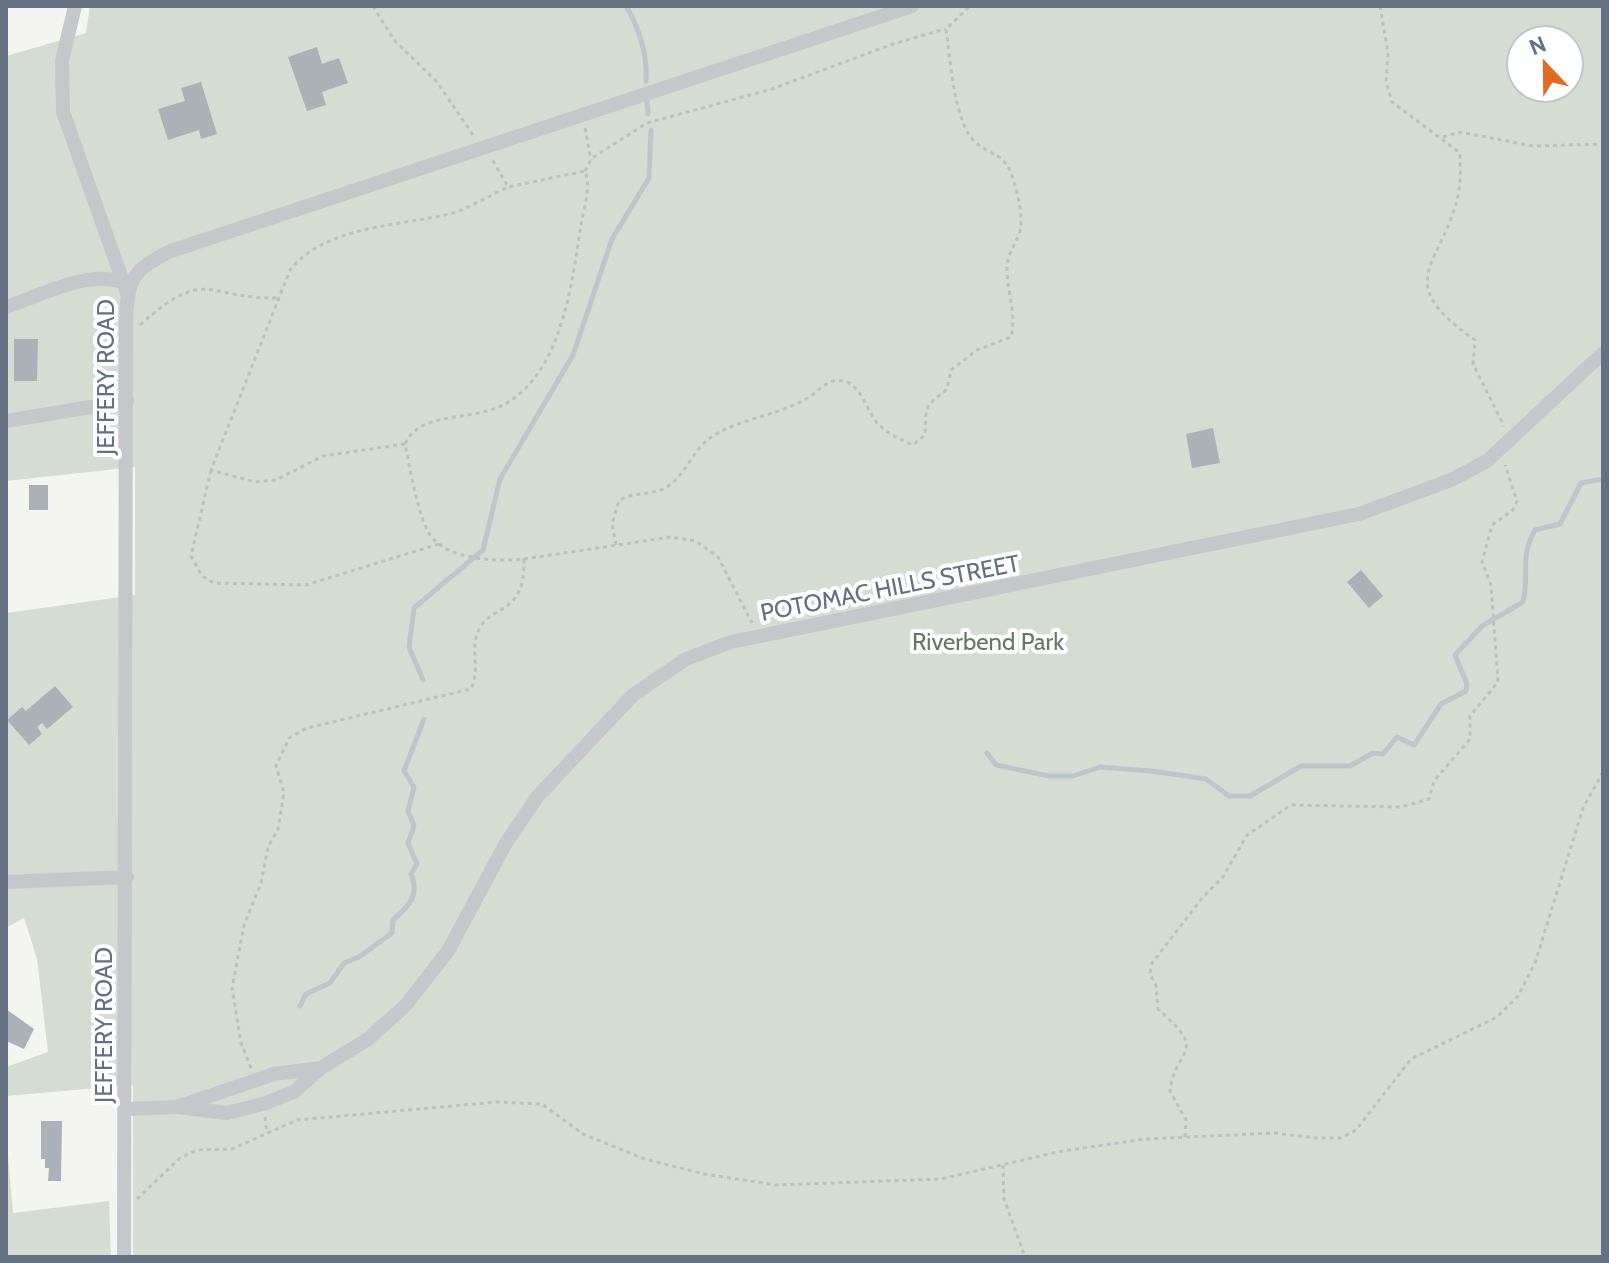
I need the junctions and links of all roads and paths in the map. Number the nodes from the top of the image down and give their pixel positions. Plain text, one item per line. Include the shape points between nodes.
1 (75, 6) edge
2 (373, 6) edge
3 (912, 6) edge
4 (970, 6) edge
5 (1380, 6) edge
6 (946, 29) junction
7 (583, 113) junction
8 (1443, 137) junction
9 (1603, 144) edge
10 (483, 147) junction
11 (591, 160) junction
12 (585, 171) junction
13 (508, 187) junction
14 (125, 288) junction
15 (278, 298) junction
16 (6, 307) edge
17 (126, 337) junction
18 (1603, 353) edge
19 (127, 401) junction
20 (6, 421) edge
21 (405, 444) junction
22 (1502, 448) junction
23 (211, 470) junction
24 (439, 544) junction
25 (616, 545) junction
26 (524, 559) junction
27 (759, 637) junction
28 (1603, 772) edge
29 (127, 877) junction
30 (6, 882) edge
31 (321, 1068) junction
32 (255, 1080) junction
33 (177, 1107) junction
34 (126, 1109) junction
35 (1185, 1137) junction
36 (1003, 1165) junction
37 (137, 1199) dead end
38 (124, 1257) edge
39 (1025, 1257) edge

1 - 14 street via 62,61 63,112
2 - 10 path via 394,40 437,82
3 - 7 street, JEFFERY ROAD
4 - 6 path
5 - 8 path via 1392,102
6 - 11 path via 772,89 647,123
6 - 25 path via 957,100 968,132 975,143 1003,159 1014,182 1021,226 1008,256 1011,337 977,350 951,370 947,389 929,404 925,435 913,445 894,438 842,380 829,381 774,415 746,420 712,437 695,450 670,486 619,501 612,524
7 - 10 street, JEFFERY ROAD
7 - 11 path
8 - 9 path via 1460,132 1533,146
8 - 22 path via 1460,153 1459,192 1430,259 1426,285 1437,308 1475,340 1473,364 1505,426
10 - 13 path
10 - 14 street, JEFFERY ROAD via 171,251 144,265
11 - 12 path
12 - 13 path
12 - 21 path via 587,188 571,284 542,366 511,401 482,415 427,421 415,427
13 - 15 path via 449,214 389,225 311,249 290,270
14 - 16 street via 111,278 95,278
14 - 17 street, JEFFERY ROAD
15 - 17 path via 194,288 180,293
15 - 23 path
17 - 19 street, JEFFERY ROAD
18 - 22 street, POTOMAC HILLS STREET
19 - 20 street
19 - 29 street, JEFFERY ROAD
21 - 23 path via 323,456 276,480 255,482
21 - 24 path via 424,523
22 - 27 street, POTOMAC HILLS STREET via 1451,480 1359,514
22 - 35 path via 1517,501 1492,525 1482,562 1491,585 1498,682 1470,716 1470,739 1434,781 1429,799 1401,807 1283,809 1247,835 1223,877 1152,963 1158,1009 1183,1032 1187,1047 1170,1091 1186,1120
23 - 24 path via 191,556 202,576 214,583 306,585
24 - 26 path via 480,558
25 - 26 path
25 - 27 path via 671,537 696,541 718,557
26 - 32 path via 524,582 516,599 484,623 477,635 477,678 471,689 307,728 289,738 283,749 276,766 284,792 278,829 244,925 232,988 241,1043
27 - 31 street, POTOMAC HILLS STREET via 712,647 633,695 538,796 428,980 368,1039
28 - 35 path via 1583,808 1527,982 1497,1017 1411,1059 1356,1130 1341,1138 1275,1133
29 - 30 street
29 - 34 street, JEFFERY ROAD
31 - 32 street, POTOMAC HILLS STREET via 293,1069
31 - 33 street, POTOMAC HILLS STREET via 294,1092 263,1104 218,1113
32 - 33 street, POTOMAC HILLS STREET
33 - 34 street, POTOMAC HILLS STREET
34 - 38 street, JEFFERY ROAD
35 - 36 path via 1103,1145
36 - 37 path via 941,1179 776,1185 645,1159 583,1134 542,1104 497,1102 297,1120 232,1149 197,1150 180,1158
36 - 39 path via 1004,1199

